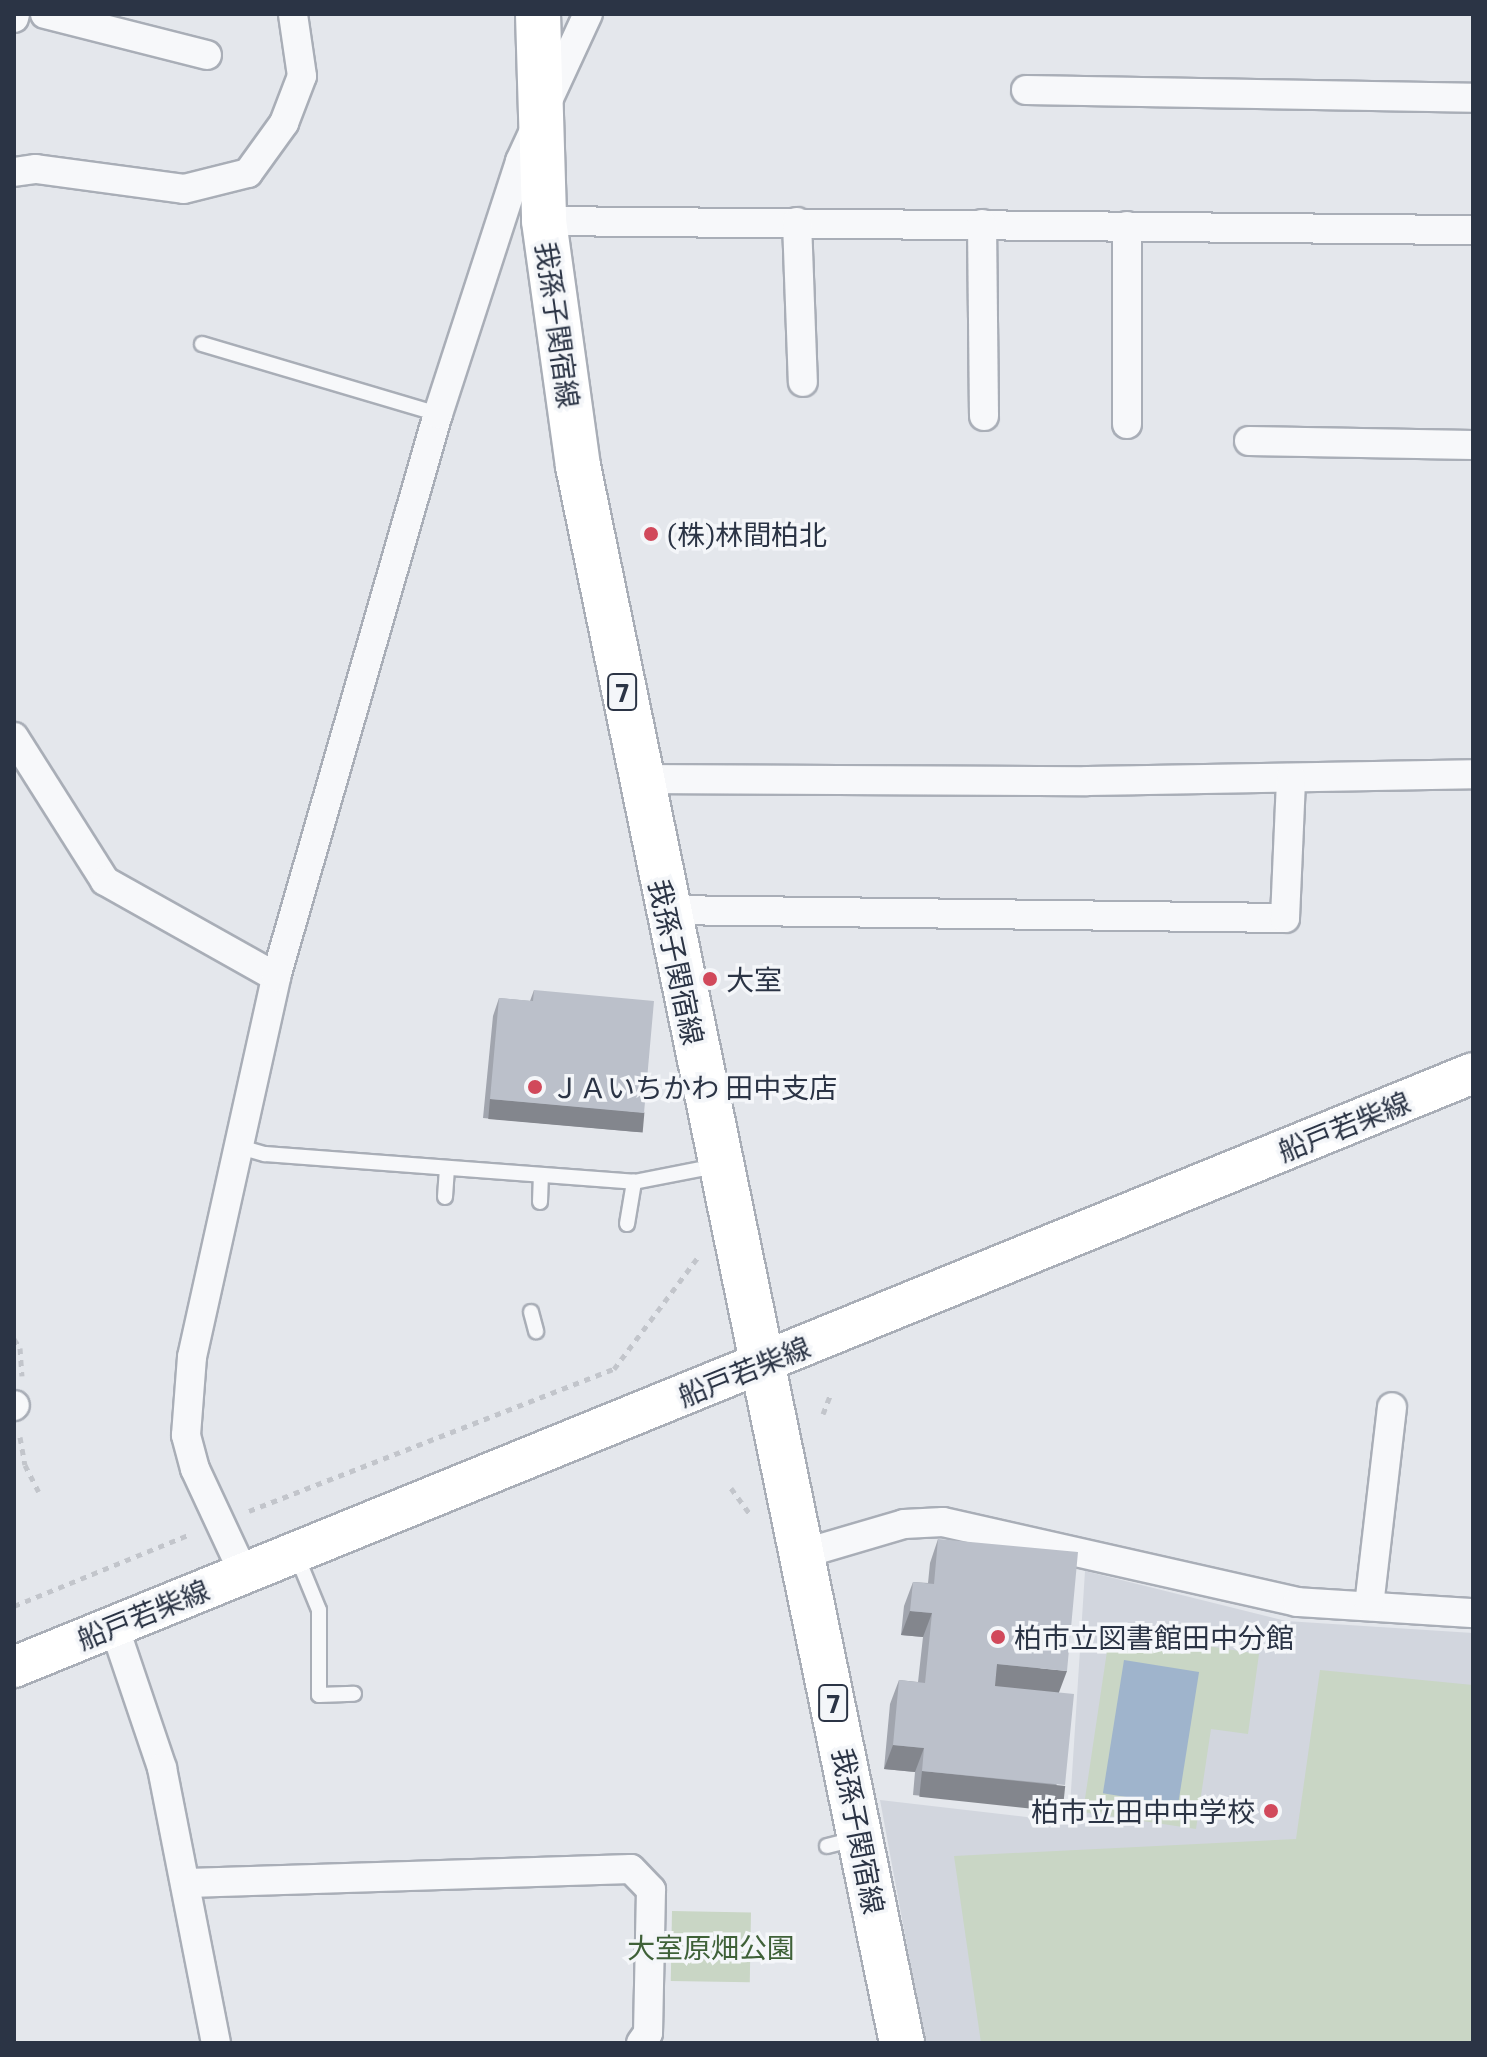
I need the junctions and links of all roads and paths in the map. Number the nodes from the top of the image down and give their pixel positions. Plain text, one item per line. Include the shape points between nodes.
1 (45, 14) edge
2 (293, 14) edge
3 (538, 14) edge
4 (588, 14) edge
5 (207, 55) dead end
6 (1026, 90) dead end
7 (1473, 98) edge
8 (538, 116) junction
9 (14, 172) edge
10 (544, 221) junction
11 (797, 222) junction
12 (982, 224) junction
13 (1127, 226) junction
14 (1473, 230) edge
15 (202, 344) dead end
16 (803, 382) dead end
17 (438, 414) junction
18 (984, 416) dead end
19 (1127, 424) dead end
20 (1249, 441) dead end
21 (1473, 445) edge
22 (14, 737) edge
23 (1473, 774) edge
24 (1291, 778) junction
25 (639, 779) junction
26 (666, 910) junction
27 (276, 977) junction
28 (1473, 1073) edge
29 (240, 1147) junction
30 (720, 1165) junction
31 (447, 1168) junction
32 (541, 1175) junction
33 (634, 1182) junction
34 (445, 1197) dead end
35 (540, 1202) dead end
36 (627, 1224) dead end
37 (698, 1257) dead end
38 (531, 1312) dead end
39 (536, 1331) dead end
40 (760, 1364) junction
41 (830, 1396) dead end
42 (14, 1406) edge
43 (1392, 1407) dead end
44 (823, 1414) dead end
45 (39, 1492) dead end
46 (238, 1515) dead end
47 (191, 1533) dead end
48 (296, 1553) junction
49 (802, 1554) junction
50 (244, 1574) junction
51 (14, 1606) edge
52 (1369, 1606) junction
53 (1473, 1613) edge
54 (114, 1626) junction
55 (14, 1667) edge
56 (354, 1694) dead end
57 (188, 1883) junction
58 (216, 2043) edge
59 (641, 2043) edge
60 (902, 2043) edge

1 - 5 street
2 - 9 street via 302,76 284,123 248,173 184,189 36,169
3 - 8 main road, 我孫子関宿線 / 7
4 - 8 street
6 - 7 street
8 - 10 main road, 我孫子関宿線 / 7
8 - 17 street
10 - 11 street
10 - 25 main road, 我孫子関宿線 / 7 via 578,466
11 - 12 street
11 - 16 street
12 - 13 street
12 - 18 street
13 - 14 street
13 - 19 street
15 - 17 lane
17 - 27 street
20 - 21 street
22 - 27 street via 105,881
23 - 24 street
24 - 25 street
24 - 26 street via 1285,918
25 - 26 main road, 我孫子関宿線 / 7
26 - 30 main road, 我孫子関宿線 / 7
27 - 29 street
28 - 40 street, 船戸若柴線
29 - 31 lane via 265,1154
29 - 50 street via 186,1403 195,1469
30 - 33 lane
30 - 40 main road, 我孫子関宿線 / 7
31 - 32 lane
31 - 34 lane
32 - 33 lane
32 - 35 lane
33 - 36 lane
37 - 46 path via 614,1369
38 - 39 lane
40 - 48 street, 船戸若柴線
40 - 49 main road, 我孫子関宿線 / 7
41 - 44 path
42 - 45 path via 25,1465
43 - 52 street
47 - 51 path
48 - 50 street, 船戸若柴線
48 - 56 lane via 319,1610 319,1695
49 - 52 street via 904,1524 943,1522 1297,1602
49 - 60 main road, 我孫子関宿線 / 7 via 844,1842
50 - 54 street, 船戸若柴線
52 - 53 street
54 - 55 street, 船戸若柴線
54 - 57 street via 162,1768
57 - 58 street
57 - 59 street via 631,1869 651,1890 648,2033

